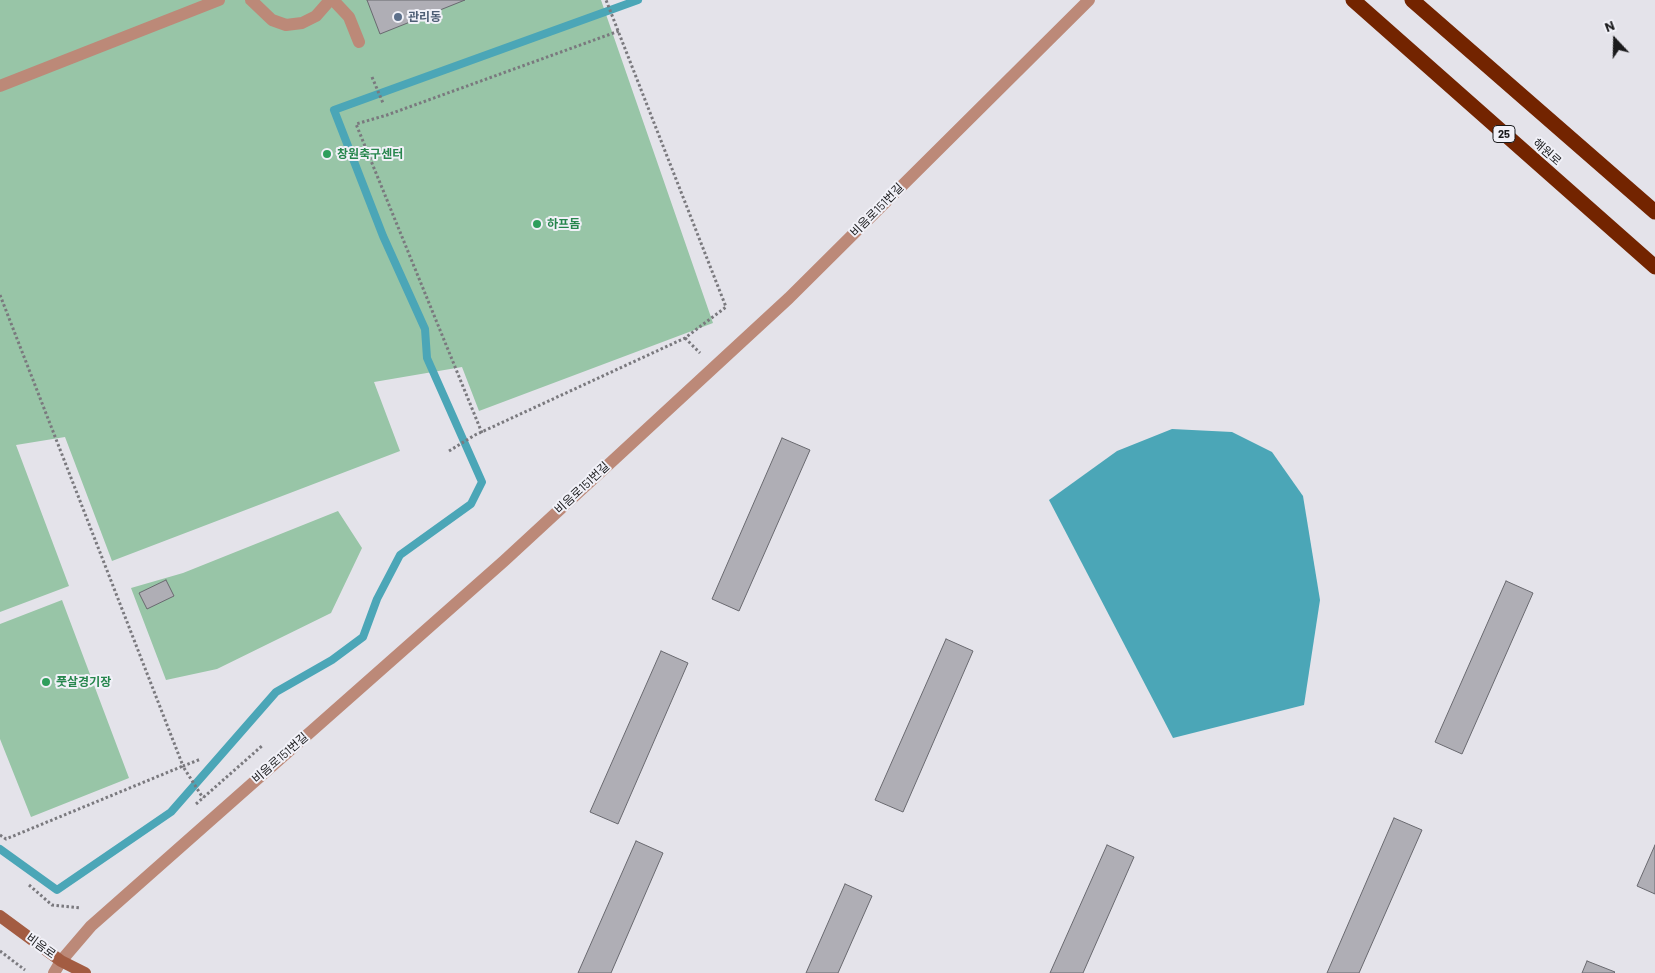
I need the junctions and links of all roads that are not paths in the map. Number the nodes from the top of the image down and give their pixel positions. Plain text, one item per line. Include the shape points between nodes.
1 (220, 0) edge
2 (251, 0) edge
3 (332, 0) edge
4 (1089, 0) edge
5 (1353, 0) edge
6 (1412, 0) edge
7 (359, 42) dead end
8 (0, 86) edge
9 (1655, 212) edge
10 (1655, 267) edge
11 (0, 916) edge
12 (61, 961) junction
13 (54, 973) edge
14 (84, 973) edge

1 - 8 street
2 - 3 street via 272,20 286,25 302,23 316,16
3 - 7 street via 349,17
4 - 12 street, 비음로151번길 via 789,298 504,561 91,926
5 - 10 highway, 해원로 / 25
6 - 9 highway, 해원로
11 - 12 street, 비음로
12 - 13 street, 비음로151번길
12 - 14 street, 비음로

